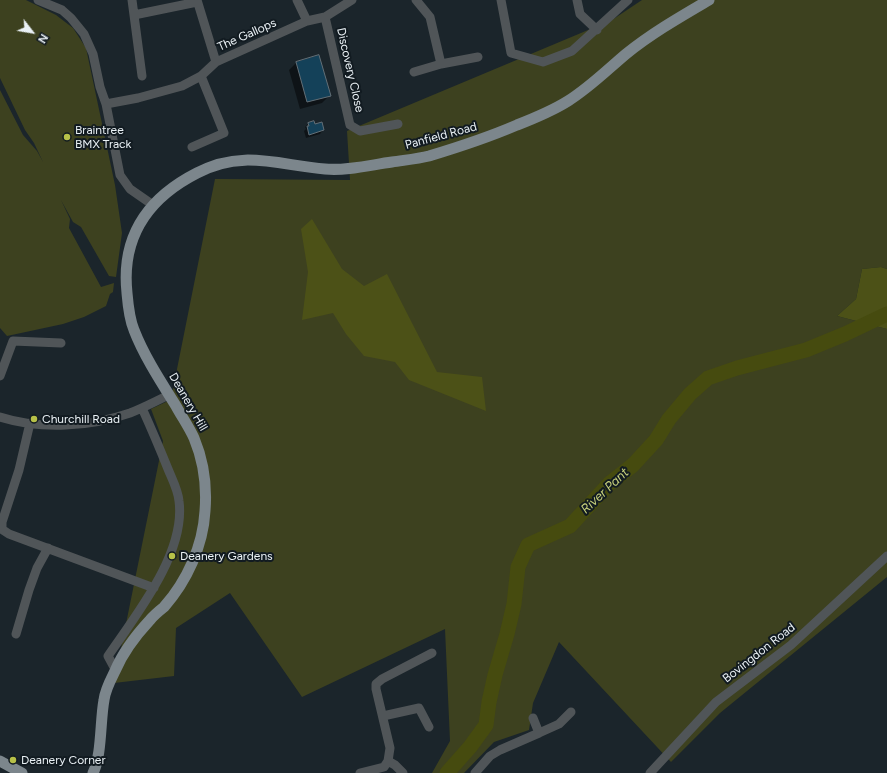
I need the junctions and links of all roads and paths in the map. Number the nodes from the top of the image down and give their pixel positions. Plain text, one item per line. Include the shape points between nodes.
1 (38, 0) edge
2 (132, 0) edge
3 (298, 0) edge
4 (352, 0) edge
5 (416, 0) edge
6 (501, 0) edge
7 (576, 0) edge
8 (628, 0) edge
9 (709, 0) edge
10 (197, 1) edge
11 (134, 15) junction
12 (325, 17) junction
13 (307, 21) junction
14 (597, 30) junction
15 (478, 57) dead end
16 (216, 62) junction
17 (441, 64) junction
18 (414, 72) dead end
19 (142, 76) dead end
20 (201, 76) junction
21 (106, 104) junction
22 (398, 124) dead end
23 (192, 147) dead end
24 (153, 206) junction
25 (61, 344) dead end
26 (0, 376) edge
27 (169, 395) junction
28 (142, 408) junction
29 (0, 417) edge
30 (30, 424) junction
31 (1, 528) edge
32 (48, 548) junction
33 (887, 556) edge
34 (154, 588) junction
35 (16, 634) dead end
36 (432, 653) dead end
37 (116, 669) junction
38 (570, 712) dead end
39 (384, 716) junction
40 (533, 718) dead end
41 (429, 727) dead end
42 (539, 733) junction
43 (0, 761) edge
44 (388, 761) junction
45 (22, 773) edge
46 (93, 773) edge
47 (360, 773) edge
48 (403, 773) edge
49 (474, 773) edge
50 (650, 773) edge

1 - 21 street via 62,10 84,34 93,54
2 - 11 street
3 - 13 street
4 - 12 street, The Gallops
5 - 17 street via 430,17
6 - 14 street via 511,53 543,62 572,51
7 - 14 street via 580,14
8 - 14 street
9 - 24 main road, Panfield Road via 658,29 571,100 490,136 427,156 355,168 326,169 255,159 229,161 195,174 172,188
10 - 11 street
10 - 16 street
11 - 19 street
12 - 13 street, The Gallops
12 - 22 street, Discovery Close via 350,125 360,131
13 - 16 street, The Gallops
15 - 17 street
16 - 20 street, The Gallops
17 - 18 street
20 - 21 street, The Gallops via 182,86
20 - 23 street via 224,133
21 - 24 street via 120,175 130,189
24 - 27 main road, Deanery Hill via 133,235 126,259 126,281 133,328
25 - 26 street via 10,340
27 - 28 street
27 - 37 main road, Deanery Hill via 189,427 205,475 205,516 202,534 197,552 179,586 137,635
28 - 30 street via 120,416 82,424
28 - 34 street via 179,501 176,537
29 - 30 street
30 - 31 street
31 - 32 street via 9,534
32 - 34 street
32 - 35 street via 28,590
33 - 50 street, Bovingdon Road via 791,645 716,702
34 - 37 street via 108,656
36 - 39 street via 376,684
37 - 46 main road, Deanery Hill via 104,697 97,761
38 - 42 street via 559,724
39 - 41 street via 419,708
39 - 44 street via 390,748
40 - 42 street
42 - 49 street via 490,756
43 - 45 main road
44 - 47 street via 384,767
44 - 48 street

